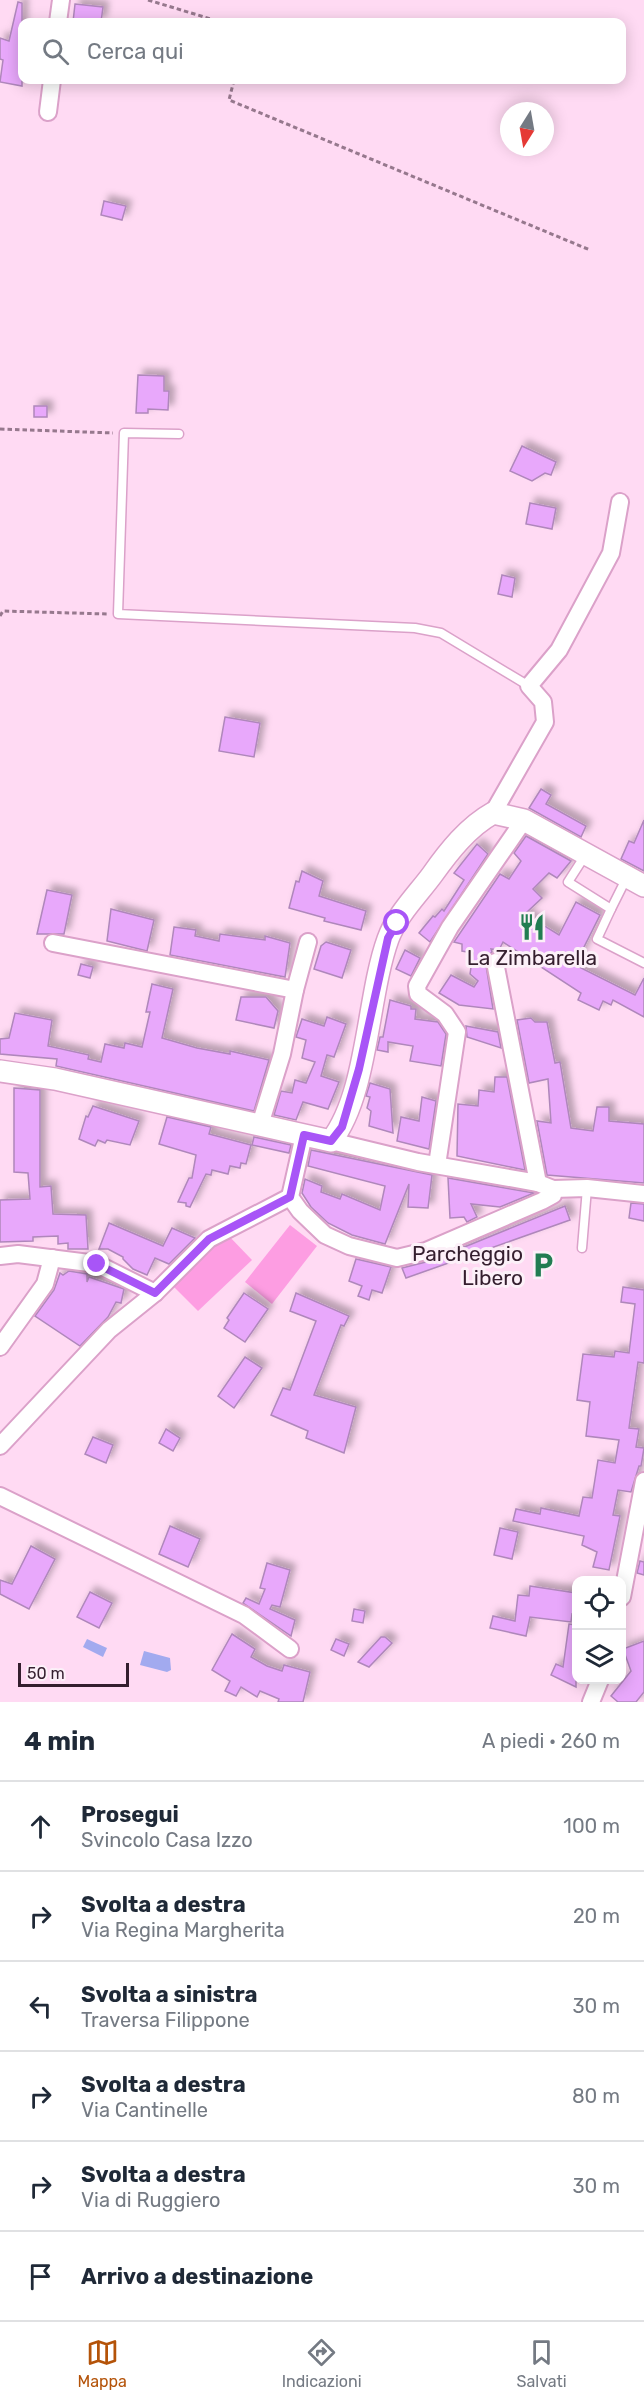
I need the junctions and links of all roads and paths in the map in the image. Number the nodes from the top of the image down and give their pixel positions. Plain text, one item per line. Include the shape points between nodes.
1 (61, 0) edge
2 (148, 0) edge
3 (59, 18) edge
4 (208, 18) edge
5 (52, 84) edge
6 (233, 84) edge
7 (48, 112) dead end
8 (590, 250) dead end
9 (0, 429) edge
10 (124, 434) junction
11 (179, 434) dead end
12 (621, 502) dead end
13 (118, 614) junction
14 (0, 616) edge
15 (529, 686) junction
16 (493, 813) junction
17 (524, 820) junction
18 (586, 853) junction
19 (636, 881) edge
20 (611, 909) junction
21 (308, 942) dead end
22 (53, 943) dead end
23 (495, 962) dead end
24 (644, 963) edge
25 (295, 990) junction
26 (0, 1071) edge
27 (260, 1125) junction
28 (304, 1135) junction
29 (331, 1141) junction
30 (437, 1165) junction
31 (546, 1186) junction
32 (587, 1188) junction
33 (644, 1194) edge
34 (290, 1197) junction
35 (582, 1248) dead end
36 (0, 1256) edge
37 (52, 1258) junction
38 (155, 1293) junction
39 (0, 1347) edge
40 (0, 1446) edge
41 (644, 1481) edge
42 (0, 1496) edge
43 (625, 1576) edge
44 (290, 1649) dead end
45 (598, 1684) edge
46 (591, 1702) edge

1 - 3 street
2 - 4 path
5 - 7 street
6 - 8 path via 229,100
9 - 10 path
10 - 11 lane
10 - 13 lane
12 - 15 street via 611,553 559,650
13 - 14 path via 3,611
13 - 15 lane via 415,628 441,633
15 - 16 street via 543,702 545,722
16 - 17 street
16 - 29 street via 475,823 438,866 388,938 359,1069 342,1127
17 - 18 street
17 - 30 street via 450,927 417,986 418,994 445,1014 457,1032
18 - 19 street
18 - 20 lane via 568,882
19 - 20 lane
20 - 24 lane via 597,939
21 - 25 street
22 - 25 street
23 - 31 street
25 - 27 street via 282,1054
26 - 27 street via 55,1079
27 - 28 street
28 - 29 street
28 - 34 street
29 - 30 street
30 - 31 street
31 - 32 street
31 - 34 street via 553,1195 542,1201 426,1251 397,1258 349,1246 325,1235
32 - 33 street
32 - 35 lane
34 - 38 street via 209,1239
36 - 37 street
37 - 38 street via 97,1264
37 - 39 street via 45,1284
38 - 40 street via 109,1330
41 - 43 street
42 - 44 street via 244,1616
45 - 46 street

